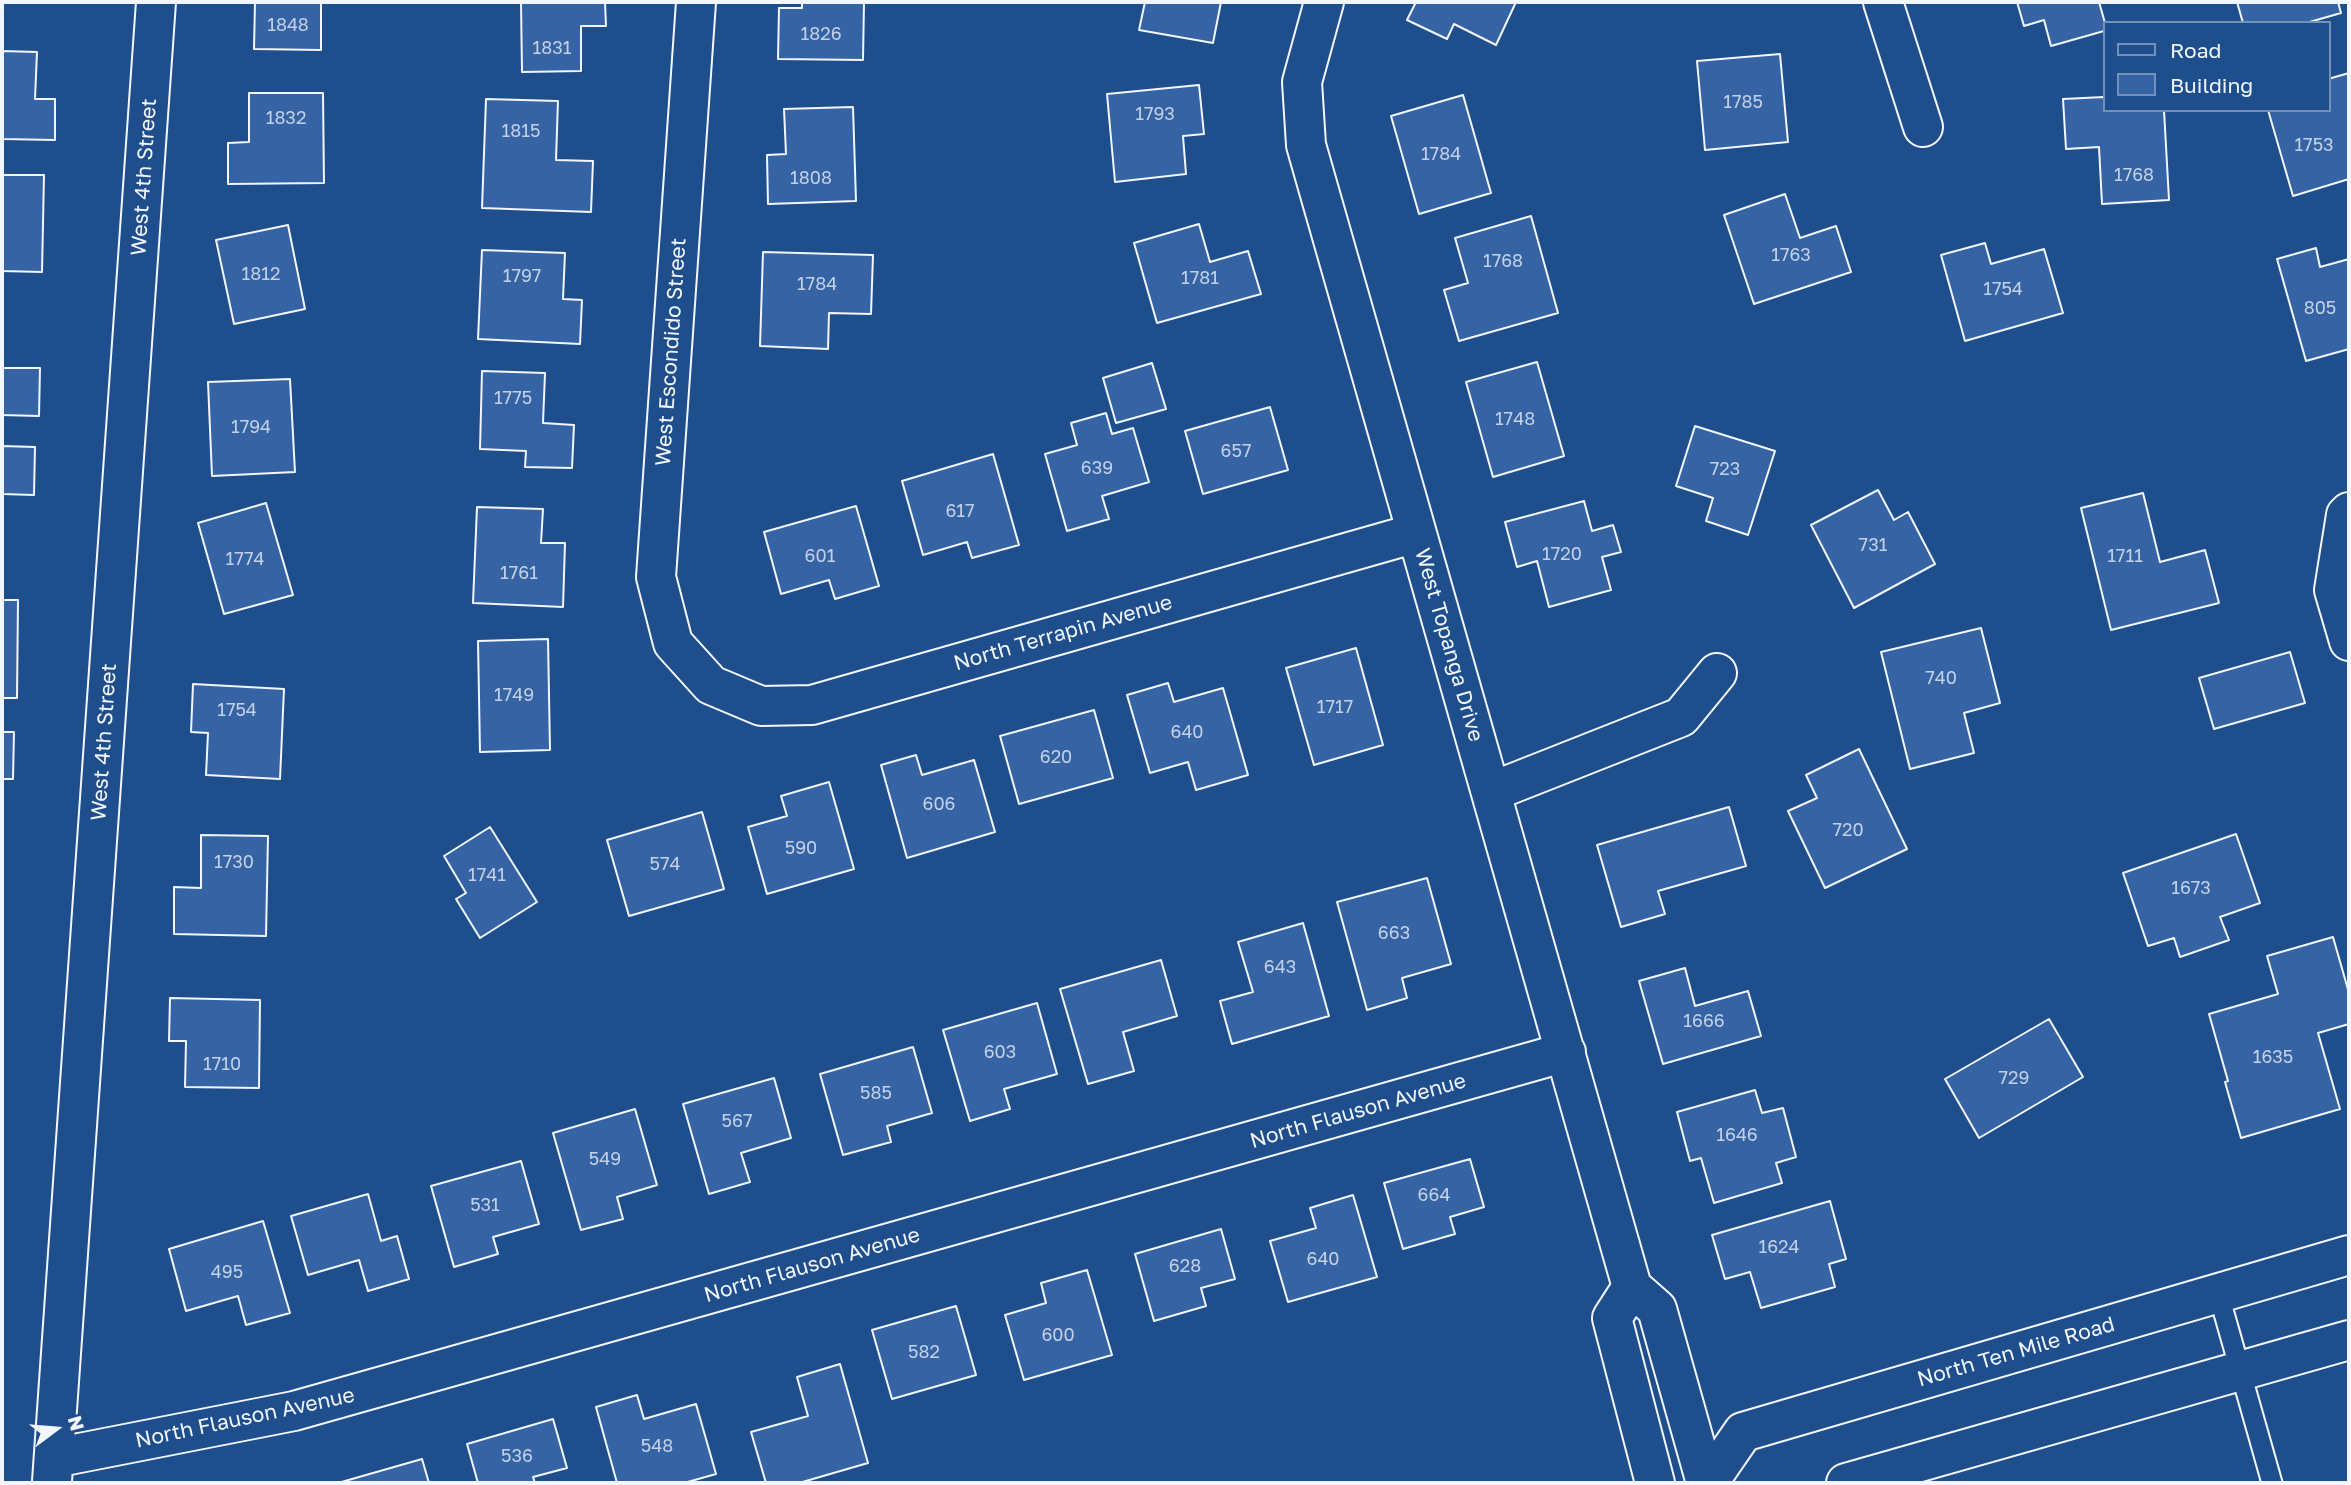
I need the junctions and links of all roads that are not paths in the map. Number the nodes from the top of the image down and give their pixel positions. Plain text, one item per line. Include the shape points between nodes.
1 (156, 2) edge
2 (696, 2) edge
3 (1324, 2) edge
4 (1883, 2) edge
5 (1923, 127) dead end
6 (2348, 514) edge
7 (1416, 533) junction
8 (2349, 641) edge
9 (1717, 673) dead end
10 (711, 685) joint
11 (1491, 792) junction
12 (1566, 1052) junction
13 (2349, 1255) edge
14 (1632, 1287) junction
15 (2218, 1293) junction
16 (2349, 1340) edge
17 (2240, 1371) junction
18 (53, 1470) edge
19 (1655, 1483) edge
20 (1707, 1483) edge
21 (1846, 1483) edge
22 (2272, 1483) edge

1 - 18 street, West 4th Street
2 - 10 street, West Escondido Street via 656,577 673,643
3 - 7 street, West Topanga Drive via 1302,82 1306,145
4 - 5 street
6 - 8 street via 2334,590
7 - 10 street, North Terrapin Avenue via 811,705 761,706
7 - 11 street, West Topanga Drive
9 - 11 street via 1681,718
11 - 12 street, West Topanga Drive
12 - 14 street, West Topanga Drive
12 - 18 street, North Flauson Avenue via 294,1411
13 - 15 street, North Ten Mile Road
14 - 19 street via 1612,1318
14 - 20 street via 1657,1309
15 - 17 lane
15 - 20 street, North Ten Mile Road via 1743,1432
16 - 17 street
17 - 21 street
17 - 22 lane

